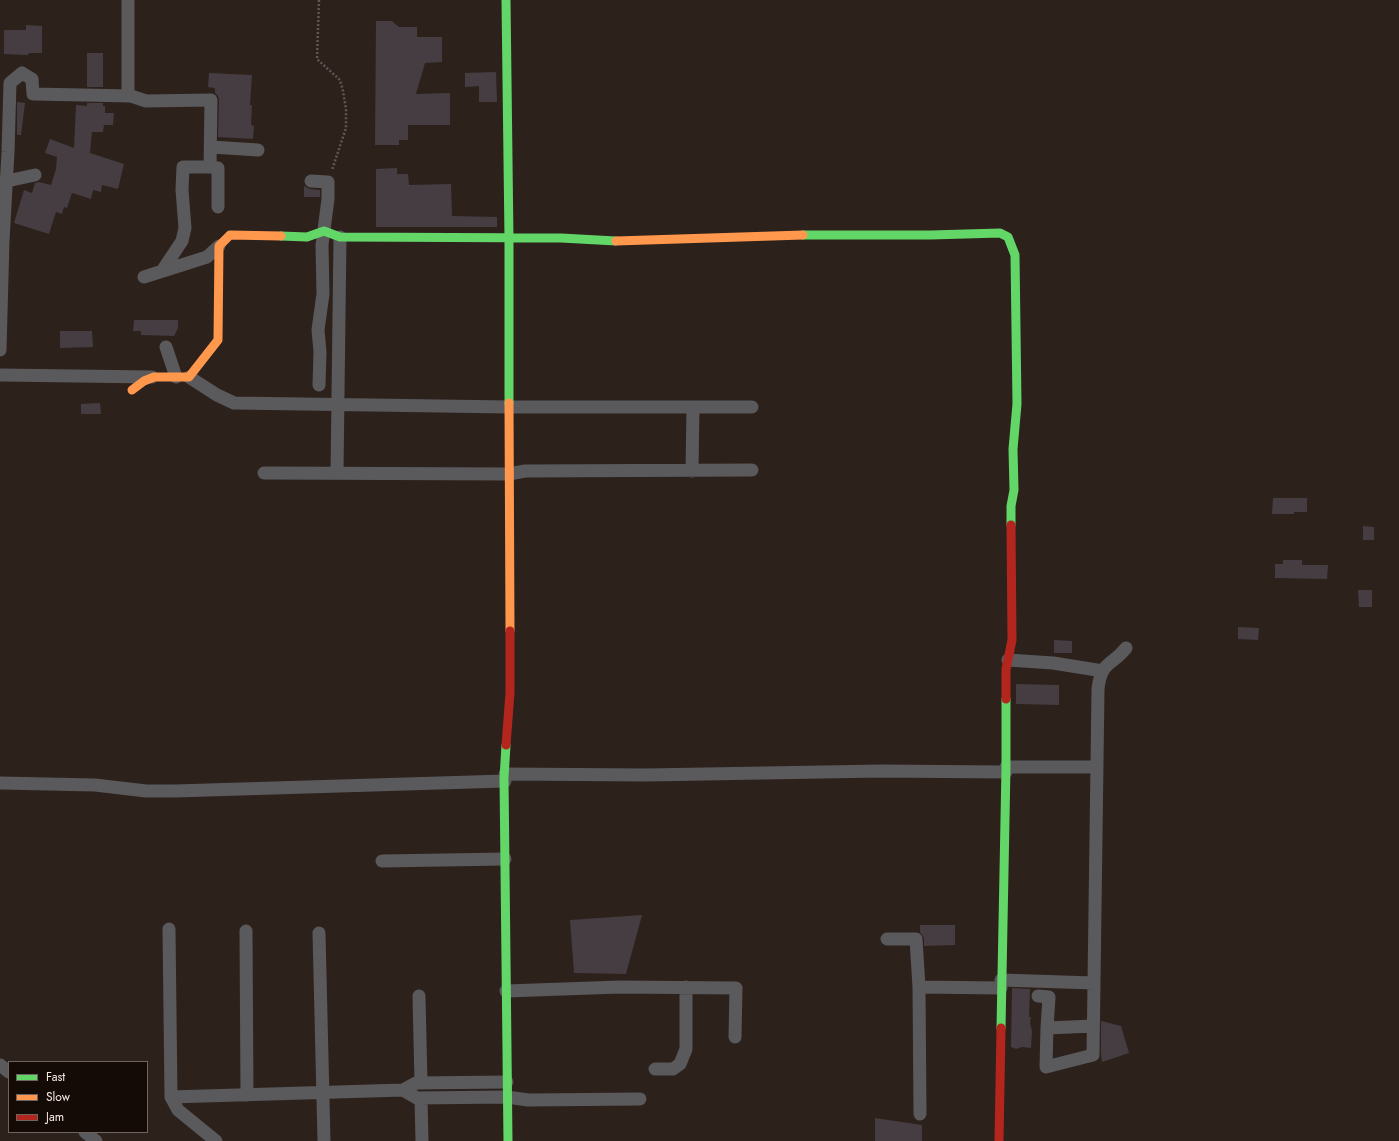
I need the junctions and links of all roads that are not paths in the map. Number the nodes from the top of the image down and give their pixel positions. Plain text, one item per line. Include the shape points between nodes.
1 (128, 0) edge
2 (506, 0) edge
3 (128, 96) junction
4 (210, 148) junction
5 (258, 150) dead end
6 (210, 167) junction
7 (35, 176) dead end
8 (7, 181) junction
9 (311, 181) dead end
10 (218, 207) dead end
11 (324, 231) junction
12 (340, 238) junction
13 (509, 239) junction
14 (219, 246) junction
15 (162, 271) junction
16 (144, 277) dead end
17 (166, 347) dead end
18 (0, 350) edge
19 (0, 375) edge
20 (154, 377) junction
21 (176, 377) junction
22 (189, 377) junction
23 (319, 385) dead end
24 (132, 390) dead end
25 (338, 405) junction
26 (509, 407) junction
27 (693, 407) junction
28 (752, 407) dead end
29 (752, 470) dead end
30 (692, 471) junction
31 (264, 472) dead end
32 (336, 473) junction
33 (509, 474) junction
34 (1126, 648) dead end
35 (1008, 660) junction
36 (1103, 671) junction
37 (1098, 767) junction
38 (1006, 769) junction
39 (505, 778) junction
40 (0, 783) edge
41 (505, 859) junction
42 (382, 861) dead end
43 (169, 929) dead end
44 (246, 931) dead end
45 (319, 933) dead end
46 (887, 939) dead end
47 (1094, 983) junction
48 (1001, 984) junction
49 (686, 987) junction
50 (919, 987) junction
51 (506, 991) junction
52 (419, 996) dead end
53 (1038, 996) dead end
54 (1093, 1026) junction
55 (1047, 1028) junction
56 (735, 1037) dead end
57 (0, 1065) edge
58 (655, 1069) dead end
59 (8, 1071) edge
60 (507, 1082) junction
61 (421, 1083) junction
62 (403, 1090) junction
63 (323, 1092) junction
64 (247, 1095) junction
65 (171, 1097) junction
66 (508, 1097) junction
67 (421, 1098) junction
68 (640, 1099) dead end
69 (920, 1114) dead end
70 (86, 1133) edge
71 (96, 1141) edge
72 (216, 1141) edge
73 (324, 1141) edge
74 (422, 1141) edge
75 (508, 1141) edge
76 (999, 1141) edge

1 - 3 street
2 - 13 street
3 - 4 street via 146,101 211,100
3 - 8 street via 33,94 32,78 22,73 10,83
4 - 5 street
4 - 6 street
6 - 10 street via 218,168
6 - 15 street via 183,167 185,228 182,241
7 - 8 street
8 - 18 street
9 - 11 street via 328,182
11 - 12 street
11 - 14 street via 308,236 230,235
11 - 23 street via 323,294 318,330
12 - 13 street
12 - 25 street
13 - 26 street
13 - 35 street via 561,238 603,241 1000,233 1008,237 1015,255 1017,404 1014,490 1011,506 1012,640
14 - 15 street via 207,257
14 - 22 street via 218,340
15 - 16 street
17 - 21 street
19 - 20 street
20 - 21 street
20 - 24 street via 144,380
21 - 22 street
22 - 25 street via 234,403
25 - 26 street
25 - 32 street
26 - 27 street
26 - 33 street
27 - 28 street
27 - 30 street
29 - 30 street
30 - 33 street via 525,471
31 - 32 street
32 - 33 street
33 - 39 street via 510,693
34 - 36 street via 1106,665
35 - 36 street via 1054,663
35 - 38 street
36 - 37 street via 1098,689
37 - 38 street
37 - 47 street
38 - 39 street
38 - 48 street
39 - 40 street via 175,791 146,791 95,785
39 - 41 street
41 - 42 street
41 - 51 street
43 - 65 street
44 - 64 street
45 - 63 street
46 - 50 street via 916,939
47 - 48 street
47 - 54 street
48 - 50 street
48 - 76 street
49 - 51 street via 620,986
49 - 56 street via 736,988
49 - 58 street via 686,1049 680,1064 673,1069
50 - 69 street
51 - 60 street
52 - 61 street
53 - 55 street via 1049,997
54 - 55 street
54 - 55 street via 1093,1056 1046,1067
57 - 59 street
60 - 61 street
60 - 66 street
61 - 62 street
62 - 63 street
62 - 67 street
63 - 64 street
63 - 73 street
64 - 65 street
65 - 72 street via 178,1110
66 - 67 street
66 - 68 street via 528,1100
66 - 75 street
67 - 74 street
70 - 71 street

